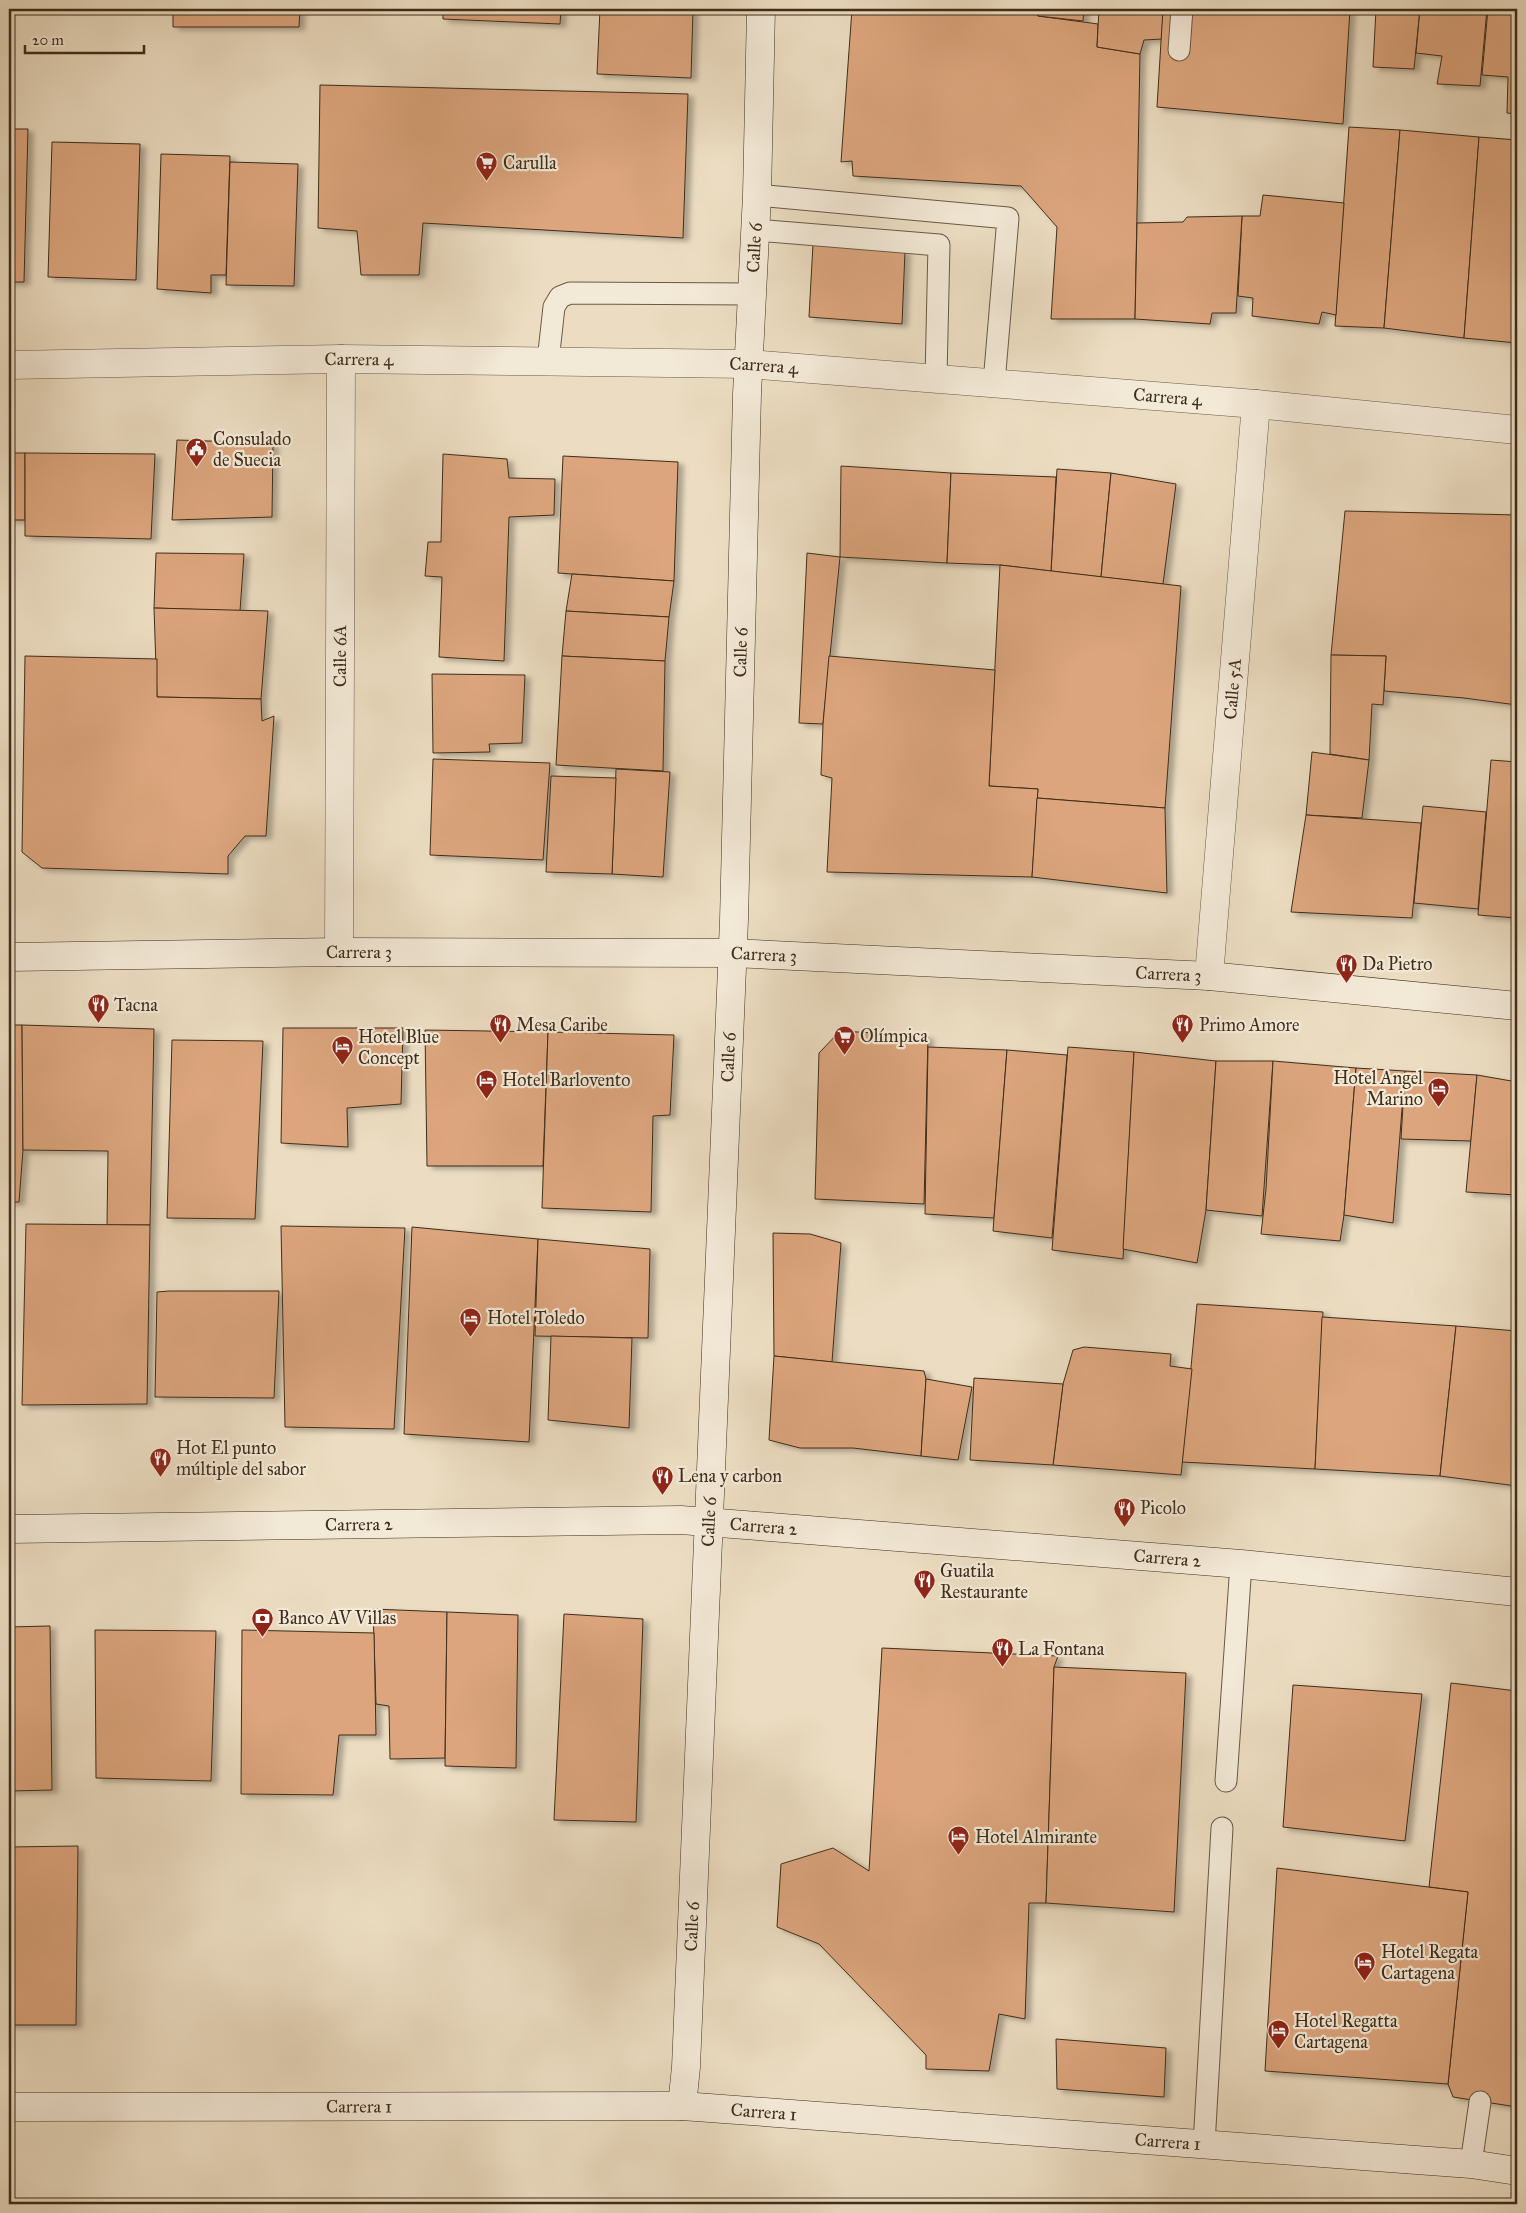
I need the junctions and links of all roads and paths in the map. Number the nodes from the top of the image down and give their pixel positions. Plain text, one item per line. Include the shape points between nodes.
1 (761, 9) edge
2 (1182, 9) edge
3 (1179, 50) dead end
4 (757, 195) junction
5 (755, 230) junction
6 (752, 294) junction
7 (341, 359) junction
8 (548, 361) junction
9 (748, 364) junction
10 (9, 365) edge
11 (936, 378) junction
12 (994, 383) junction
13 (1256, 404) junction
14 (1517, 430) edge
15 (339, 952) junction
16 (732, 953) junction
17 (9, 957) edge
18 (1210, 976) junction
19 (1517, 1006) edge
20 (708, 1522) junction
21 (9, 1529) edge
22 (1241, 1564) junction
23 (1517, 1592) edge
24 (1226, 1781) dead end
25 (1222, 1828) dead end
26 (1480, 2102) dead end
27 (682, 2106) junction
28 (9, 2107) edge
29 (1204, 2145) junction
30 (1471, 2164) junction
31 (1517, 2171) edge

1 - 4 street, Calle 6
2 - 3 lane
4 - 5 street, Calle 6
4 - 12 lane via 1008,218
5 - 6 street, Calle 6
5 - 11 lane via 939,245
6 - 8 lane via 570,292 560,297 554,307
6 - 9 street, Calle 6
7 - 8 street, Carrera 4
7 - 10 street, Carrera 4
7 - 15 street, Calle 6A
8 - 9 street, Carrera 4
9 - 11 street, Carrera 4
9 - 16 street, Calle 6
11 - 12 street, Carrera 4
12 - 13 street, Carrera 4
13 - 14 street, Carrera 4
13 - 18 street, Calle 5A
15 - 16 street, Carrera 3
15 - 17 street, Carrera 3
16 - 18 street, Carrera 3
16 - 20 street, Calle 6
18 - 19 street, Carrera 3
20 - 21 street, Carrera 2
20 - 22 street, Carrera 2
20 - 27 street, Calle 6
22 - 23 street, Carrera 2
22 - 24 lane
25 - 29 lane
26 - 30 lane
27 - 28 street, Carrera 1
27 - 29 street, Carrera 1
29 - 30 street, Carrera 1
30 - 31 street, Carrera 1

